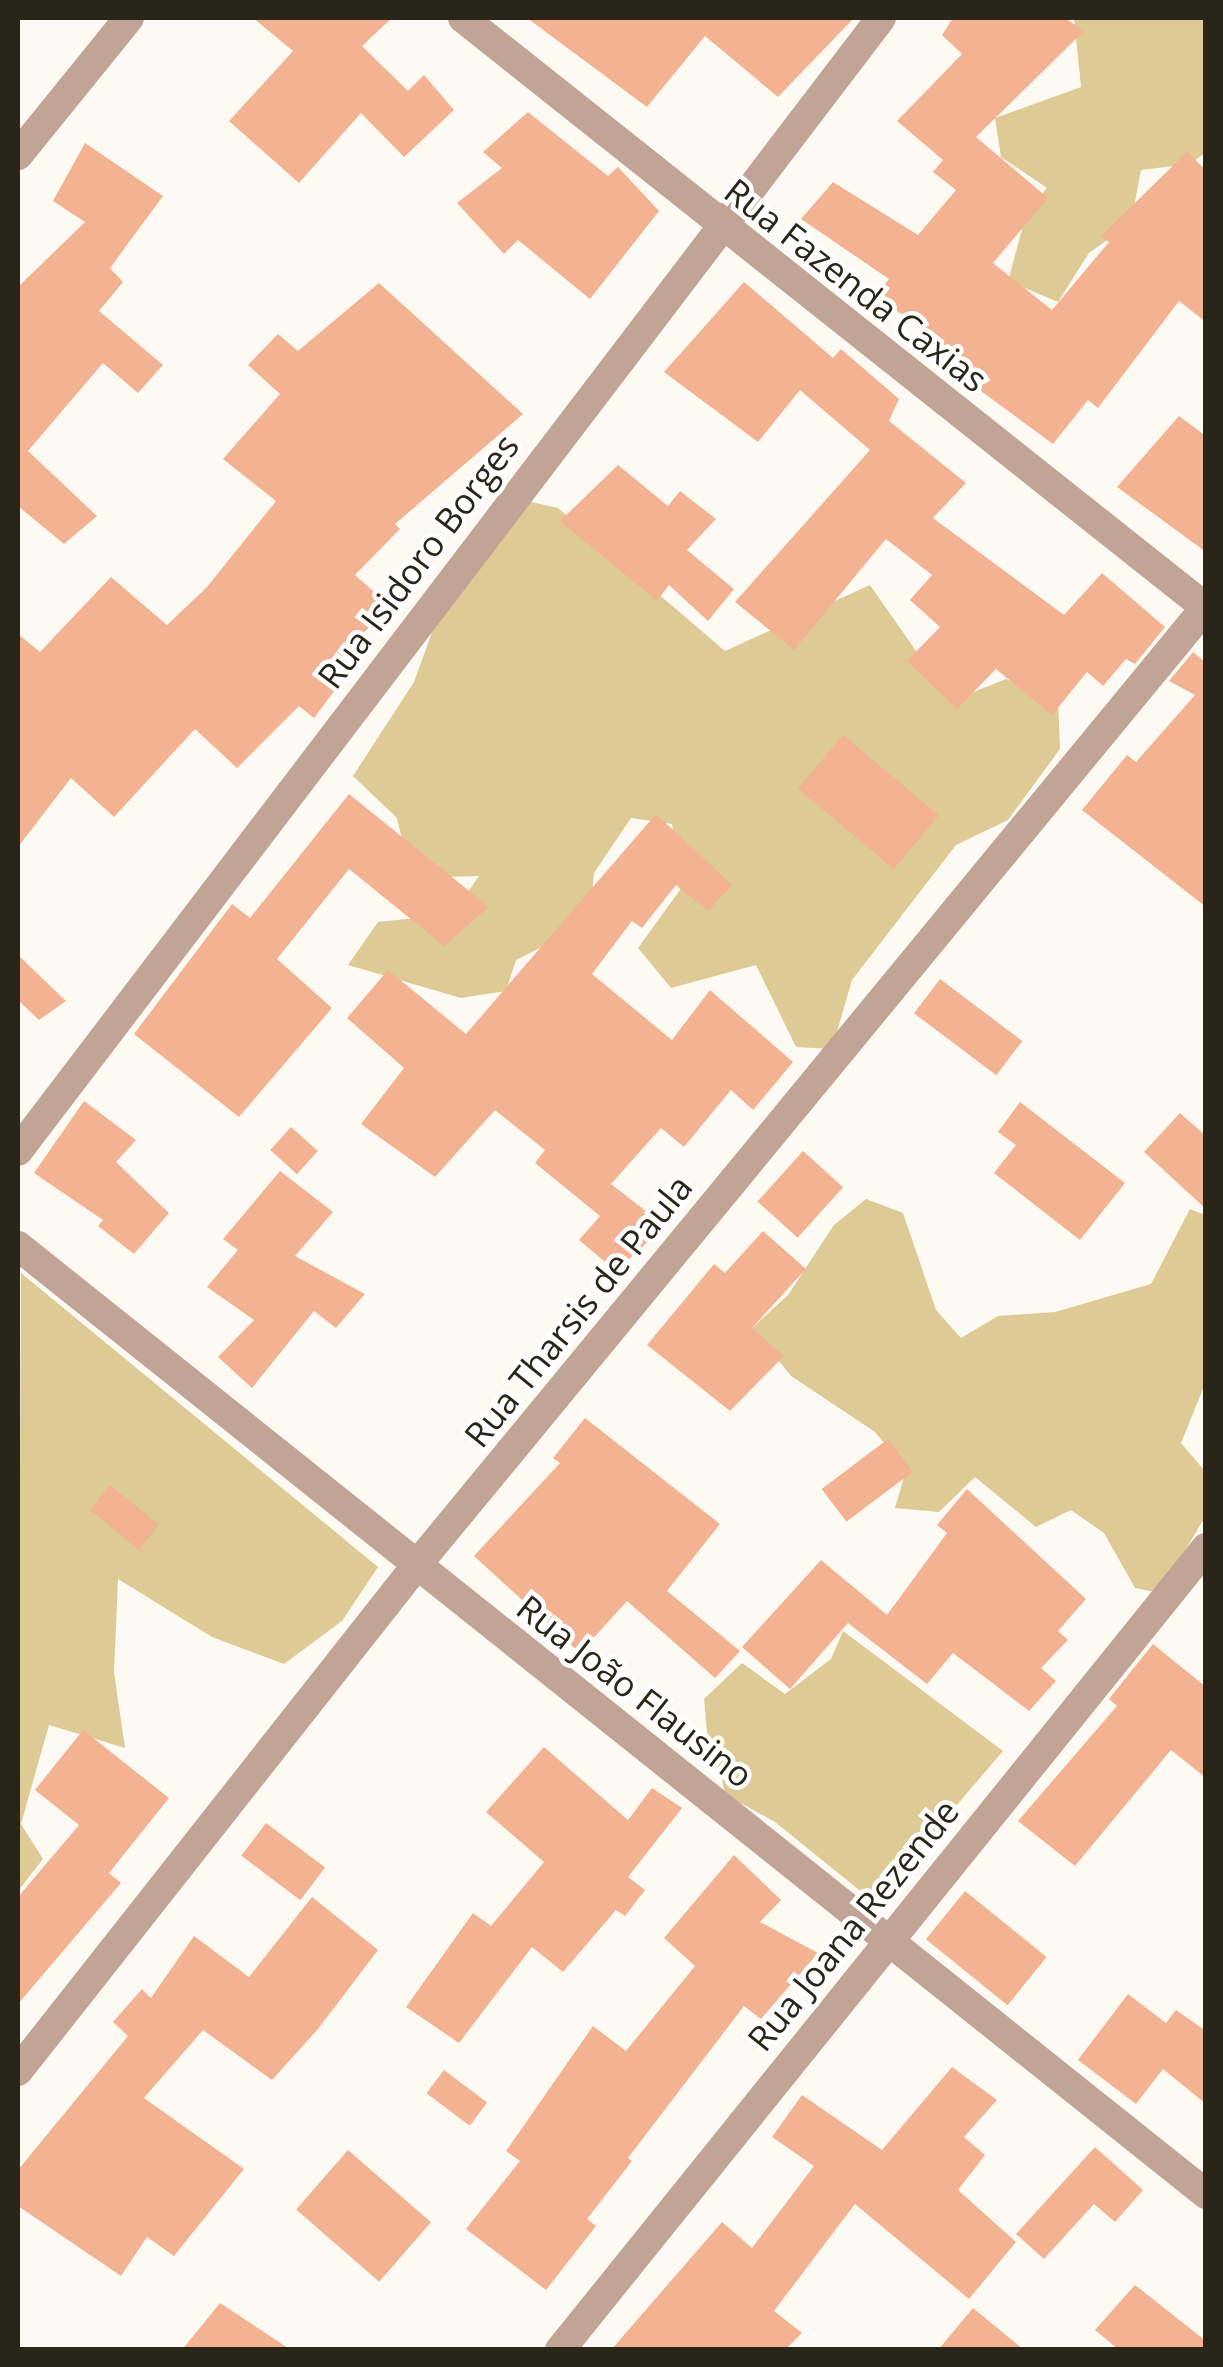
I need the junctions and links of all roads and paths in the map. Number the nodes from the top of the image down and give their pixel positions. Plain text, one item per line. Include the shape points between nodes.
1 (129, 18) edge
2 (463, 18) edge
3 (881, 18) edge
4 (18, 155) edge
5 (720, 225) junction
6 (1205, 607) edge
7 (18, 1151) edge
8 (18, 1246) edge
9 (1206, 1548) edge
10 (416, 1566) junction
11 (889, 1940) junction
12 (18, 2071) edge
13 (1206, 2194) edge
14 (560, 2350) edge

1 - 4 street
2 - 5 street, Rua Fazenda Caxias
3 - 5 street, Rua Isidoro Borges
5 - 6 street, Rua Fazenda Caxias
5 - 7 street, Rua Isidoro Borges
6 - 10 street, Rua Tharsis de Paula
8 - 10 street, Rua João Flausino
9 - 11 street, Rua Joana Rezende
10 - 11 street, Rua João Flausino
10 - 12 street, Rua Tharsis de Paula
11 - 13 street, Rua João Flausino
11 - 14 street, Rua Joana Rezende

